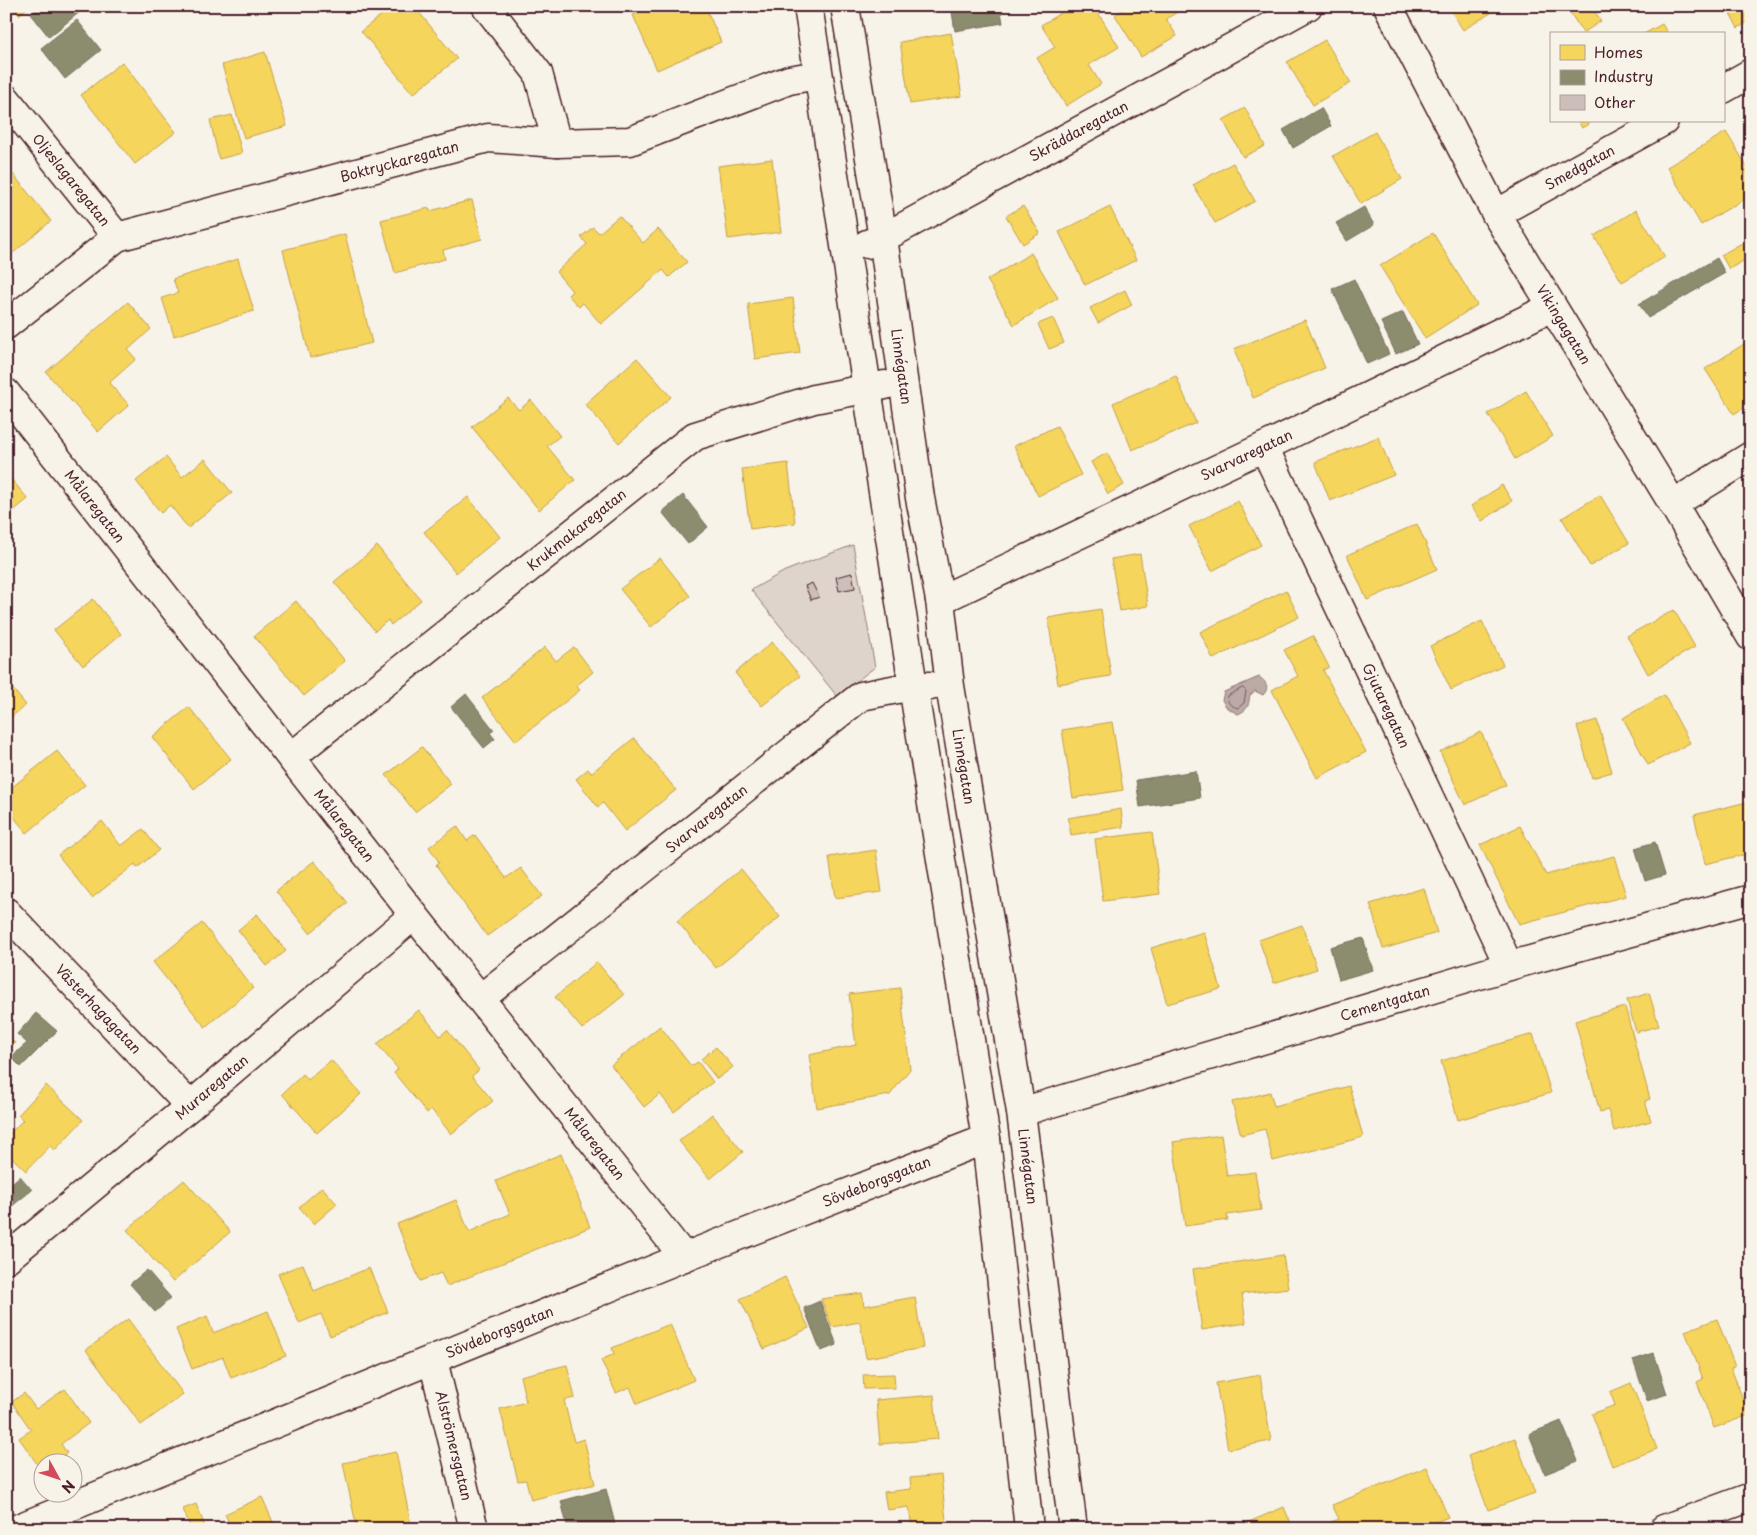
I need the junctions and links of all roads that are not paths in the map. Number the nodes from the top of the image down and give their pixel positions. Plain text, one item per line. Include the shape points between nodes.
1 (486, 6) edge
2 (808, 6) edge
3 (845, 6) edge
4 (1308, 6) edge
5 (1388, 6) edge
6 (1751, 74) edge
7 (818, 75) junction
8 (1724, 88) edge
9 (6, 99) edge
10 (1662, 122) edge
11 (557, 143) junction
12 (1496, 214) junction
13 (117, 237) junction
14 (883, 238) junction
15 (846, 251) junction
16 (1552, 307) junction
17 (6, 325) edge
18 (903, 381) junction
19 (868, 388) junction
20 (6, 393) edge
21 (1264, 447) junction
22 (1751, 456) edge
23 (1673, 504) junction
24 (940, 600) junction
25 (1751, 637) edge
26 (913, 686) junction
27 (950, 686) junction
28 (291, 757) junction
29 (1751, 899) edge
30 (6, 912) edge
31 (414, 915) junction
32 (1509, 966) junction
33 (481, 998) junction
34 (190, 1106) junction
35 (1021, 1112) junction
36 (986, 1139) junction
37 (684, 1257) junction
38 (6, 1259) edge
39 (433, 1360) junction
40 (1751, 1497) edge
41 (16, 1529) edge
42 (474, 1529) edge
43 (1029, 1529) edge
44 (1073, 1529) edge
45 (1664, 1529) edge

1 - 11 street via 538,73
2 - 7 street
3 - 14 street, Linnégatan
4 - 14 street, Skräddaregatan
5 - 12 street, Vikingagatan
6 - 8 street
7 - 11 street, Boktryckaregatan via 789,80 630,142
7 - 15 street
9 - 13 street, Oljeslagaregatan
10 - 12 street, Smedgatan
11 - 13 street, Boktryckaregatan via 488,138
12 - 16 street, Vikingagatan
13 - 17 street, Boktryckaregatan
14 - 15 street, Skräddaregatan
14 - 18 street, Linnégatan
15 - 19 street
16 - 21 street, Svarvaregatan
16 - 23 street, Vikingagatan
18 - 19 street, Krukmakaregatan
18 - 24 street, Linnégatan via 920,498
19 - 26 street
19 - 28 street, Krukmakaregatan via 814,398 695,436
20 - 28 street, Målaregatan
21 - 24 street, Svarvaregatan
21 - 32 street, Gjutaregatan
22 - 23 street
23 - 25 street, Vikingagatan
24 - 27 street, Linnégatan
26 - 27 street, Svarvaregatan
26 - 33 street, Svarvaregatan via 861,696
26 - 36 street
27 - 35 street, Linnégatan
28 - 31 street, Målaregatan
29 - 32 street, Cementgatan
30 - 34 street, Västerhagagatan
31 - 33 street, Målaregatan
31 - 34 street, Muraregatan
32 - 35 street, Cementgatan
33 - 37 street, Målaregatan
34 - 38 street, Muraregatan
35 - 44 street, Linnégatan
36 - 37 street, Sövdeborgsgatan
36 - 43 street
37 - 39 street, Sövdeborgsgatan
39 - 41 street, Sövdeborgsgatan
39 - 42 street, Alströmersgatan
40 - 45 street

